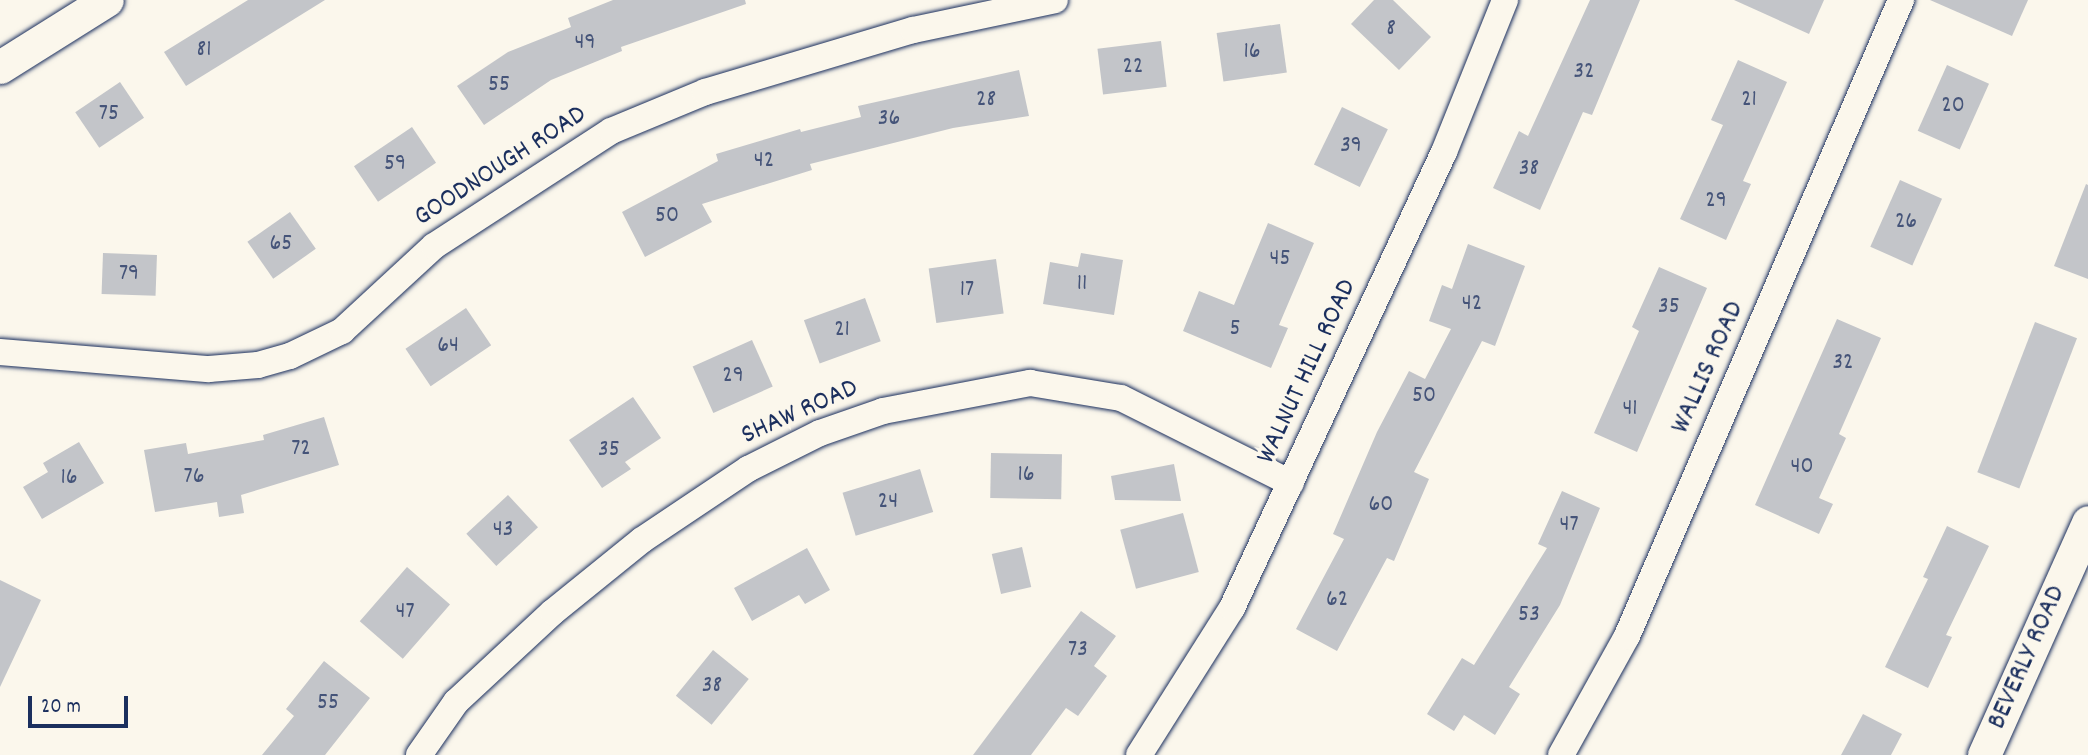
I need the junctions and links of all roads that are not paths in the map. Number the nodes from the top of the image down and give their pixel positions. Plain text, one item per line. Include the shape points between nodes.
1 (107, 0) edge
2 (1055, 0) edge
3 (1505, 0) edge
4 (1902, 0) edge
5 (0, 68) edge
6 (0, 352) edge
7 (1291, 483) junction
8 (2088, 523) edge
9 (419, 755) edge
10 (1139, 755) edge
11 (1561, 755) edge
12 (1984, 755) edge

1 - 5 street
2 - 6 street, GOODNOUGH ROAD via 912,30 705,92 611,131 434,246 342,331 290,356 258,365 209,369
3 - 7 street, WALNUT HILL ROAD via 1439,165
4 - 11 street, WALLIS ROAD via 1627,636
7 - 9 street, SHAW ROAD via 1121,398 1030,383 883,411 820,433 748,469 642,540 554,612 456,702
7 - 10 street, WALNUT HILL ROAD via 1233,608
8 - 12 street, BEVERLY ROAD

